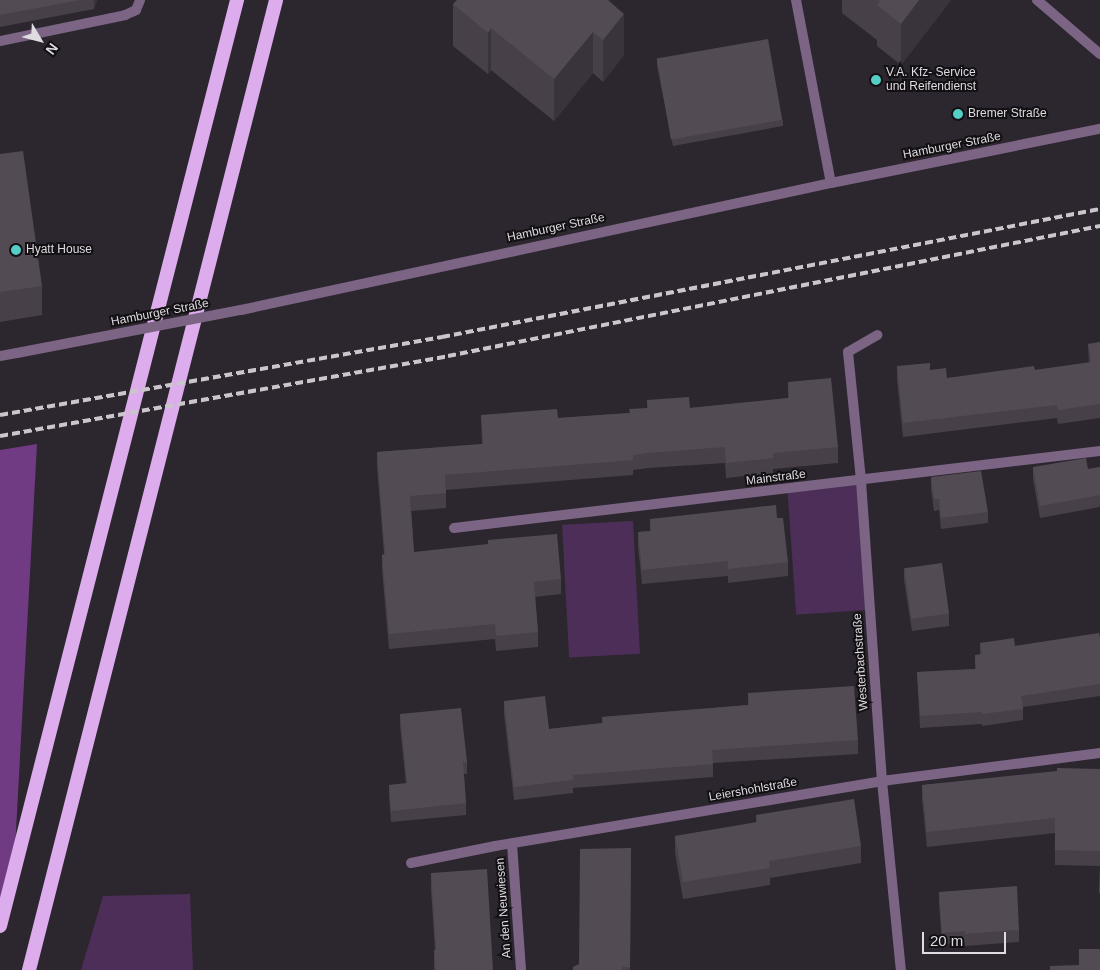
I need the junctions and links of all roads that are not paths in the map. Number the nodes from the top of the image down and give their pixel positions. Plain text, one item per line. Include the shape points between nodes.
1 (140, 0) edge
2 (237, 0) edge
3 (276, 0) edge
4 (796, 0) edge
5 (1037, 0) edge
6 (0, 41) edge
7 (1100, 54) edge
8 (1100, 129) edge
9 (831, 182) junction
10 (877, 335) dead end
11 (0, 356) edge
12 (1100, 451) edge
13 (861, 481) junction
14 (454, 528) dead end
15 (1100, 753) edge
16 (882, 781) junction
17 (512, 844) junction
18 (411, 863) dead end
19 (0, 926) edge
20 (29, 970) edge
21 (521, 970) edge
22 (900, 970) edge

1 - 6 street via 136,10 125,14
2 - 19 highway
3 - 20 highway
4 - 9 street
5 - 7 street
8 - 9 street, Hamburger Straße
9 - 11 street, Hamburger Straße, bridge via 241,310
10 - 13 street, Westerbachstraße via 848,352
12 - 13 street, Mainstraße
13 - 14 street, Mainstraße
13 - 16 street, Westerbachstraße
15 - 16 street, Leiershohlstraße
16 - 17 street, Leiershohlstraße
16 - 22 street, Westerbachstraße
17 - 18 street, Leiershohlstraße
17 - 21 street, An den Neuwiesen

